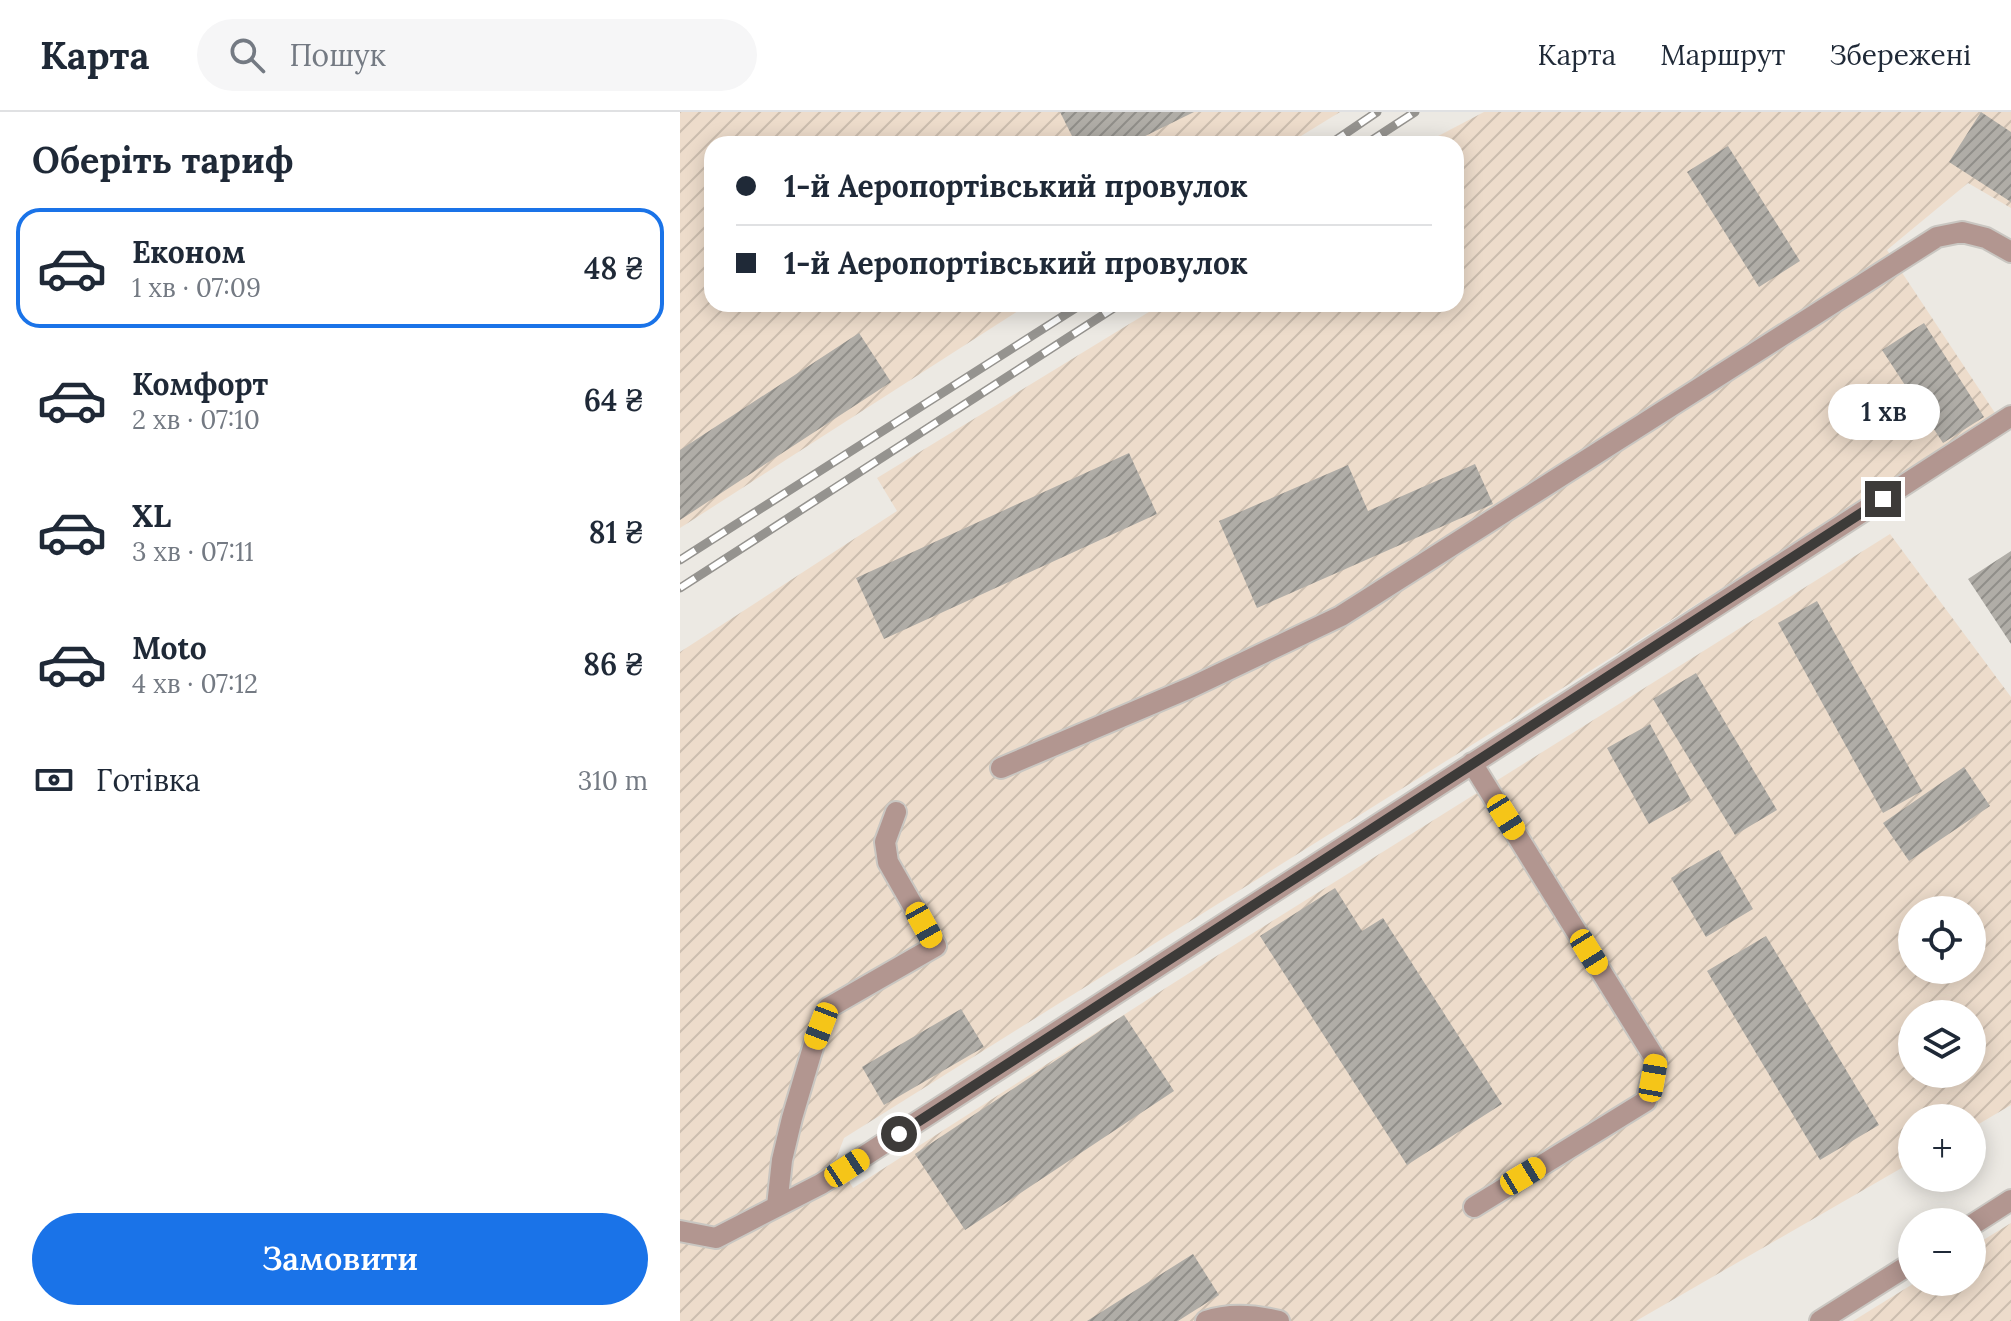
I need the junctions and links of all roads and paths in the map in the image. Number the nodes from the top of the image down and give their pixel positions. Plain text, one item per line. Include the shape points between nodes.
1 (2011, 252) edge
2 (2011, 416) edge
3 (1472, 763) junction
4 (1001, 768) dead end
5 (896, 812) dead end
6 (2011, 1200) edge
7 (777, 1206) junction
8 (1474, 1207) dead end
9 (1986, 1216) edge
10 (680, 1231) edge
11 (1898, 1272) edge
12 (1206, 1321) edge
13 (1279, 1321) edge
14 (1820, 1321) edge

1 - 4 street via 1962,232 1937,237 1341,616 1192,687
2 - 3 street
3 - 7 street via 821,1184
3 - 8 street via 1656,1060 1646,1101
5 - 7 street via 885,842 888,862 936,946 828,1008 792,1118
6 - 9 street
7 - 10 street via 716,1238
11 - 14 street
12 - 13 street via 1220,1316

